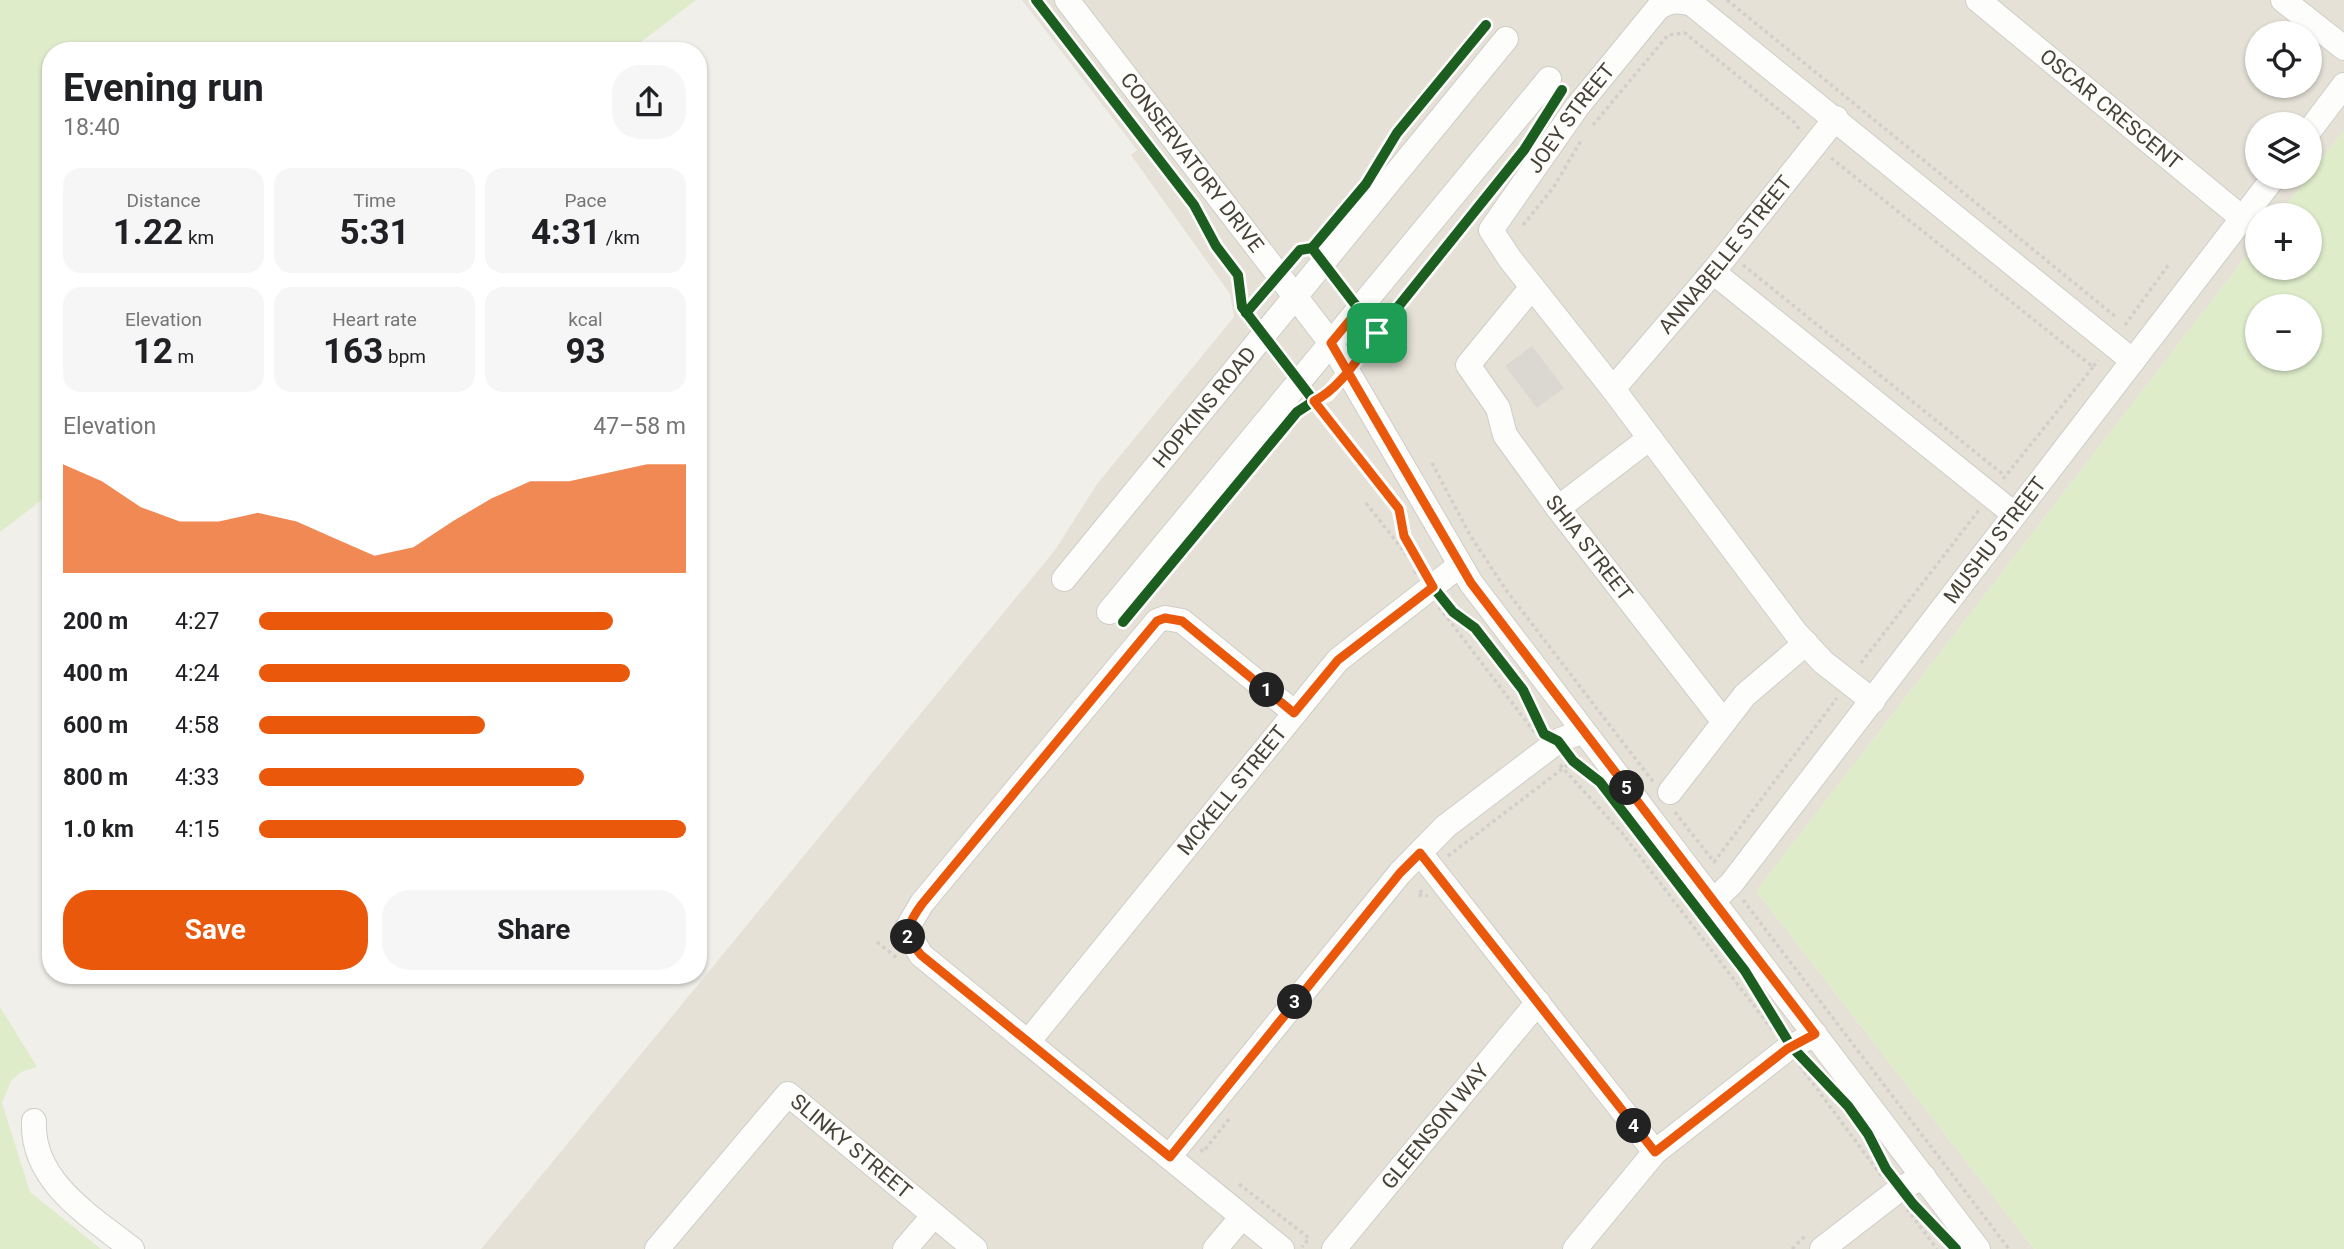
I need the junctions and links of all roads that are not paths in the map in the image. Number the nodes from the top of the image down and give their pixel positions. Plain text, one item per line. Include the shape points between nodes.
1 (1068, 0) edge
2 (1979, 0) edge
3 (2283, 0) edge
4 (1666, 1) edge
5 (1506, 39) dead end
6 (2344, 48) edge
7 (1549, 79) dead end
8 (2344, 85) edge
9 (2322, 114) edge
10 (1836, 118) junction
11 (2265, 189) edge
12 (2242, 218) junction
13 (1713, 272) junction
14 (1532, 287) junction
15 (1295, 297) junction
16 (1331, 343) junction
17 (2133, 361) junction
18 (1613, 389) junction
19 (1650, 438) junction
20 (1558, 508) junction
21 (2014, 514) junction
22 (1460, 565) junction
23 (1064, 579) dead end
24 (1109, 612) dead end
25 (1806, 643) junction
26 (1873, 701) junction
27 (1294, 713) junction
28 (1724, 722) junction
29 (1583, 731) junction
30 (1668, 798) road end
31 (1428, 862) junction
32 (1722, 892) junction
33 (1538, 1002) junction
34 (1815, 1034) junction
35 (1028, 1042) junction
36 (34, 1121) dead end
37 (1655, 1152) junction
38 (1170, 1157) junction
39 (1907, 1186) junction
40 (934, 1215) junction
41 (1242, 1217) junction
42 (132, 1249) edge
43 (657, 1249) edge
44 (905, 1249) edge
45 (975, 1249) edge
46 (1215, 1249) edge
47 (1282, 1249) edge
48 (1334, 1249) edge
49 (1575, 1249) edge
50 (1822, 1249) edge
51 (1978, 1249) edge

1 - 15 street, CONSERVATORY DRIVE
2 - 12 street, OSCAR CRESCENT
3 - 6 street
4 - 10 street, JOEY STREET via 1692,4
4 - 14 street, JOEY STREET via 1577,107 1491,230
5 - 15 street, HOPKINS ROAD
7 - 16 street
8 - 9 street
10 - 13 street, ANNABELLE STREET
10 - 17 street, JOEY STREET
11 - 12 street, MUSHU STREET
12 - 17 street, MUSHU STREET
13 - 18 street, ANNABELLE STREET
13 - 21 street
14 - 18 street, JOEY STREET
14 - 20 street, SHIA STREET via 1468,365 1498,408 1505,435
15 - 16 street, CONSERVATORY DRIVE
15 - 23 street, HOPKINS ROAD
16 - 22 street, CONSERVATORY DRIVE
16 - 24 street
17 - 21 street, MUSHU STREET
18 - 19 street, JOEY STREET
19 - 20 street
19 - 25 street, JOEY STREET
20 - 28 street, SHIA STREET
21 - 26 street, MUSHU STREET
22 - 27 street, MCKELL STREET via 1420,584 1338,660
22 - 29 street, CONSERVATORY DRIVE
25 - 26 street, JOEY STREET
25 - 28 street via 1745,695
26 - 32 street, MUSHU STREET
27 - 35 street, MCKELL STREET
27 - 35 street via 1182,621 1157,621 922,904 906,930 914,947
28 - 30 street
29 - 31 street via 1548,740 1446,826
29 - 32 street, CONSERVATORY DRIVE
31 - 33 street
31 - 38 street via 1400,873
32 - 34 street, CONSERVATORY DRIVE
33 - 37 street
33 - 48 street, GLEENSON WAY
34 - 37 street via 1789,1048
34 - 39 street, CONSERVATORY DRIVE
35 - 38 street
36 - 42 street via 36,1150 47,1172 82,1210
37 - 49 street
38 - 41 street
39 - 50 street
39 - 51 street, CONSERVATORY DRIVE
40 - 43 street, SLINKY STREET via 788,1094
40 - 44 street
40 - 45 street, SLINKY STREET
41 - 46 street
41 - 47 street

